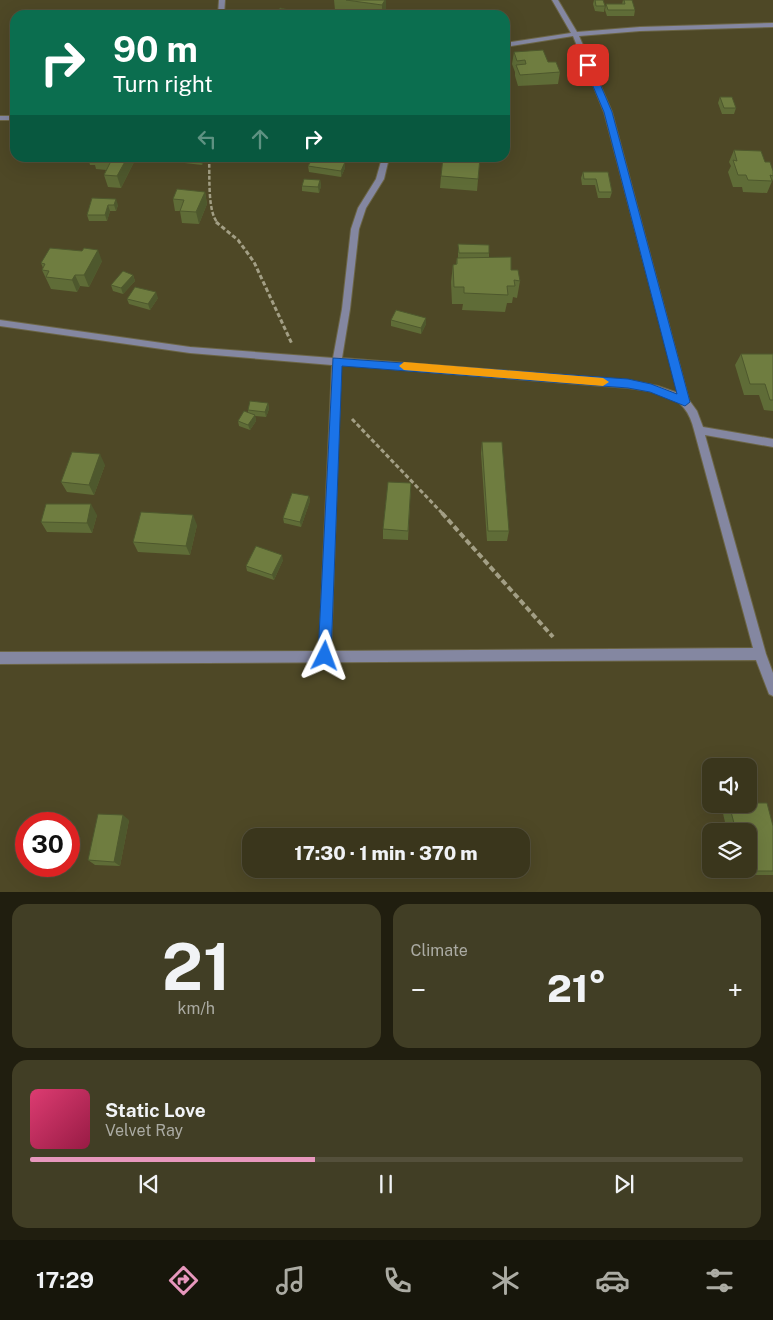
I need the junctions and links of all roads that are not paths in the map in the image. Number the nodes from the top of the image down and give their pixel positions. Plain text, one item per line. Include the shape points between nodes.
1 (555, 0) edge
2 (773, 25) edge
3 (575, 34) junction
4 (510, 44) edge
5 (384, 162) edge
6 (0, 323) edge
7 (337, 361) junction
8 (685, 402) junction
9 (699, 430) junction
10 (773, 443) edge
11 (760, 654) junction
12 (325, 656) junction
13 (0, 658) edge
14 (773, 690) edge

1 - 3 street
2 - 3 street
3 - 4 street
3 - 8 street via 608,112
5 - 7 street via 380,179 362,208 355,229
6 - 7 street via 190,350
7 - 8 street via 628,384 651,388
7 - 12 street
8 - 9 street
9 - 10 street
9 - 11 street
11 - 12 street
11 - 14 street
12 - 13 street

